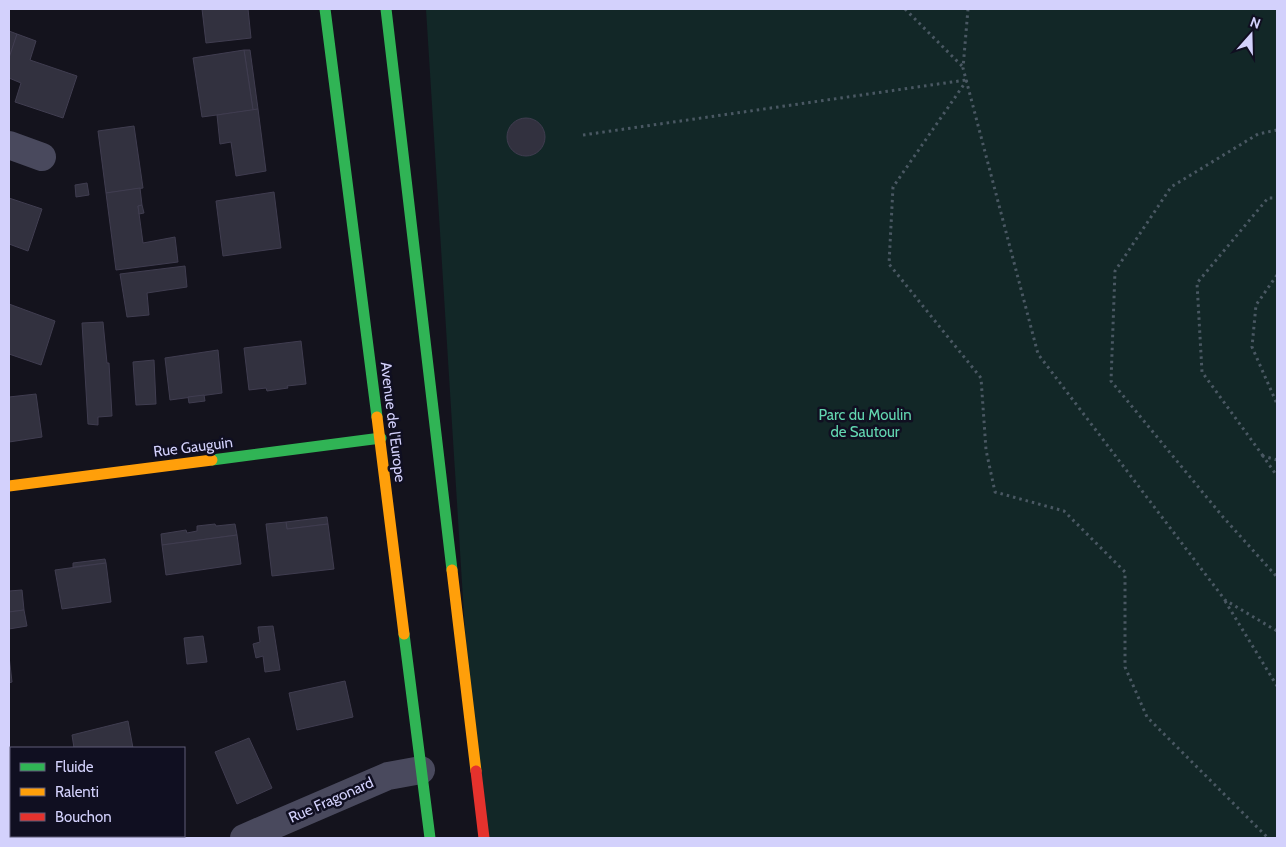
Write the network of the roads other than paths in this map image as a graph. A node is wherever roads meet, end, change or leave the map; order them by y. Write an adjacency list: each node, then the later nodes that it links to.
1 (325, 9): 5 (main road, Avenue de l'Europe)
2 (386, 9): 10 (main road)
3 (9, 145): 4 (street)
4 (42, 157)
5 (381, 438): 6 (main road, Rue Gauguin); 7 (main road, Avenue de l'Europe)
6 (9, 486)
7 (421, 770): 8 (street, Rue Fragonard); 9 (main road, Avenue de l'Europe)
8 (244, 838)
9 (430, 838)
10 (484, 838)

